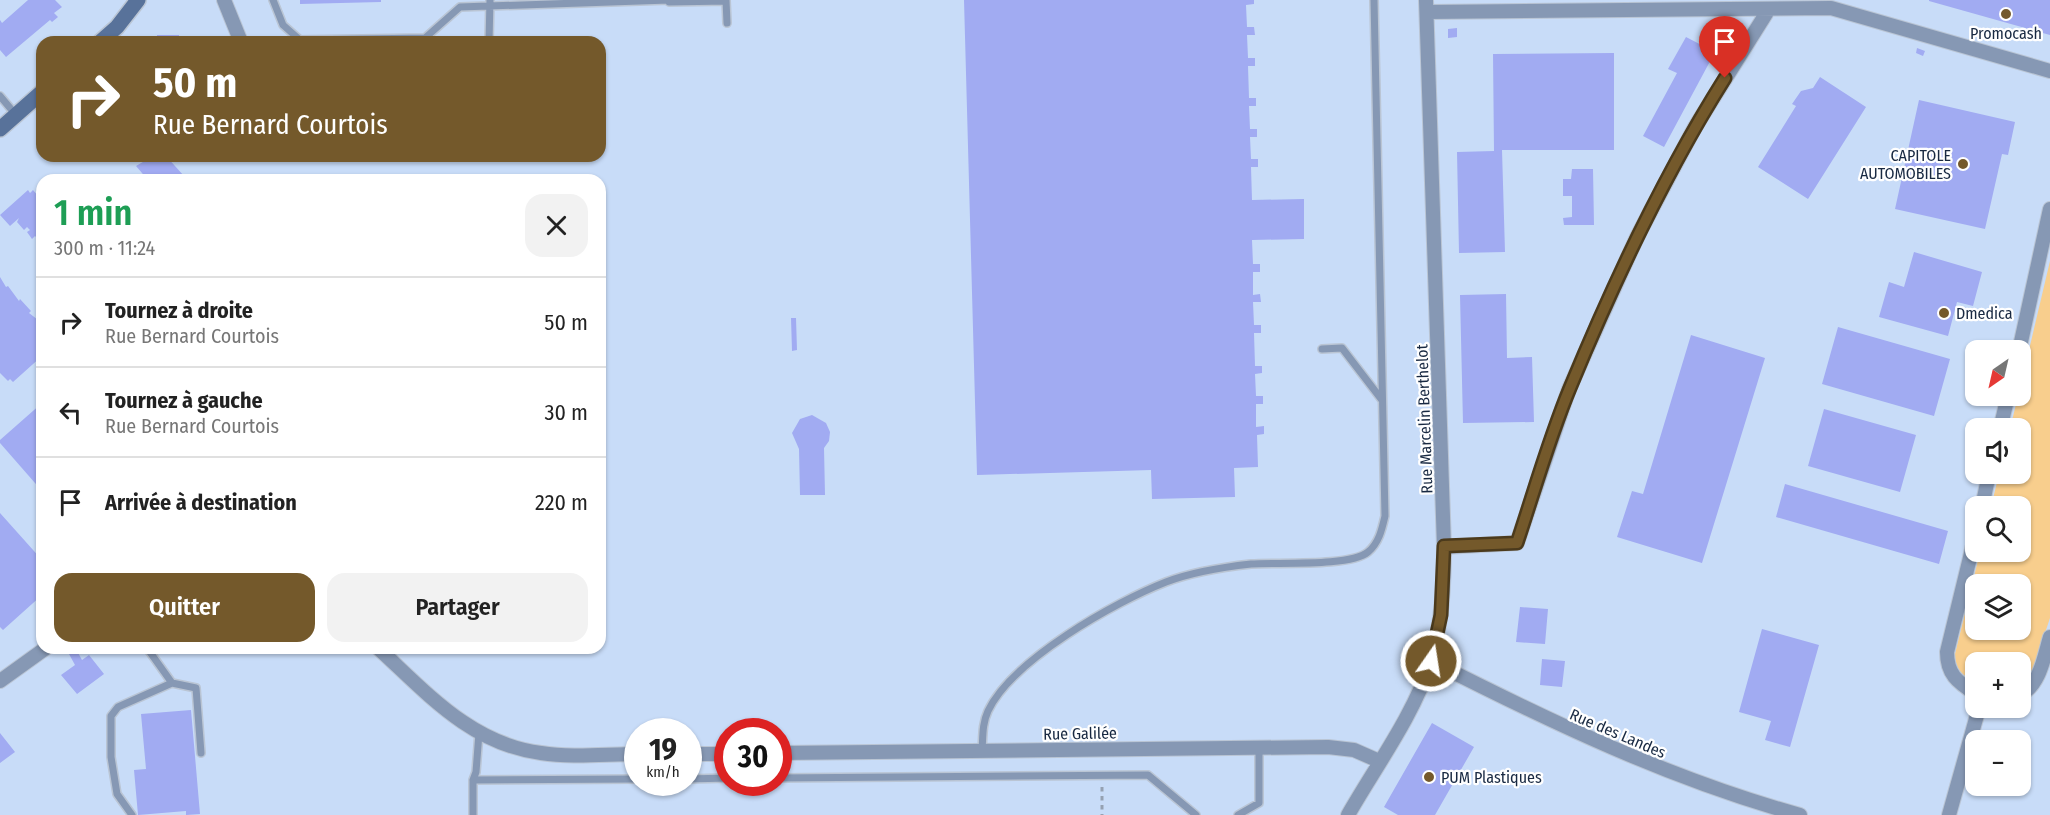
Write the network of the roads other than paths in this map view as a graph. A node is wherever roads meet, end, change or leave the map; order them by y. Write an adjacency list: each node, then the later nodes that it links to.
1 (138, 0): 12 (main road)
2 (224, 0): 13 (street)
3 (273, 0): 14 (lane)
4 (726, 0): 6 (lane); 11 (lane)
5 (1374, 0): 25 (lane)
6 (669, 1): 7 (lane)
7 (490, 3): 15 (lane); 16 (lane)
8 (1832, 4): 10 (street); 17 (street)
9 (1427, 6): 10 (street); 26 (street, Rue Marcelin Berthelot)
10 (1769, 9): 26 (street)
11 (727, 23)
12 (107, 36)
13 (239, 36)
14 (296, 36)
15 (427, 36)
16 (489, 36)
17 (2050, 71)
18 (0, 96): 20 (lane)
19 (36, 97): 20 (main road)
20 (16, 115): 21 (main road)
21 (0, 129)
22 (2050, 209): 23 (street)
23 (2021, 340)
24 (1322, 349): 25 (lane)
25 (1382, 400): 40 (lane)
26 (1444, 546): 32 (street, Rue Marcelin Berthelot)
27 (1969, 562): 35 (street)
28 (2050, 637): 36 (street)
29 (38, 654): 33 (street)
30 (151, 654): 34 (lane)
31 (385, 654): 38 (street)
32 (1431, 661): 44 (street, Rue Marcelin Berthelot); 53 (street, Rue des Landes)
33 (0, 681)
34 (172, 682): 41 (lane); 48 (lane)
35 (1965, 686)
36 (2031, 687)
37 (1976, 718): 54 (street)
38 (479, 733): 43 (street); 47 (lane)
39 (1259, 748): 40 (street, Rue Galilée); 44 (street, Rue Galilée); 51 (lane)
40 (982, 751): 42 (street, Rue Galilée)
41 (201, 753)
42 (792, 753)
43 (624, 754)
44 (1378, 761): 52 (street, Rue Marcelin Berthelot)
45 (792, 778): 50 (lane)
46 (624, 779): 47 (lane)
47 (473, 780): 49 (lane)
48 (132, 815)
49 (473, 815)
50 (1196, 815)
51 (1238, 815)
52 (1348, 815)
53 (1800, 815)
54 (1949, 815)

